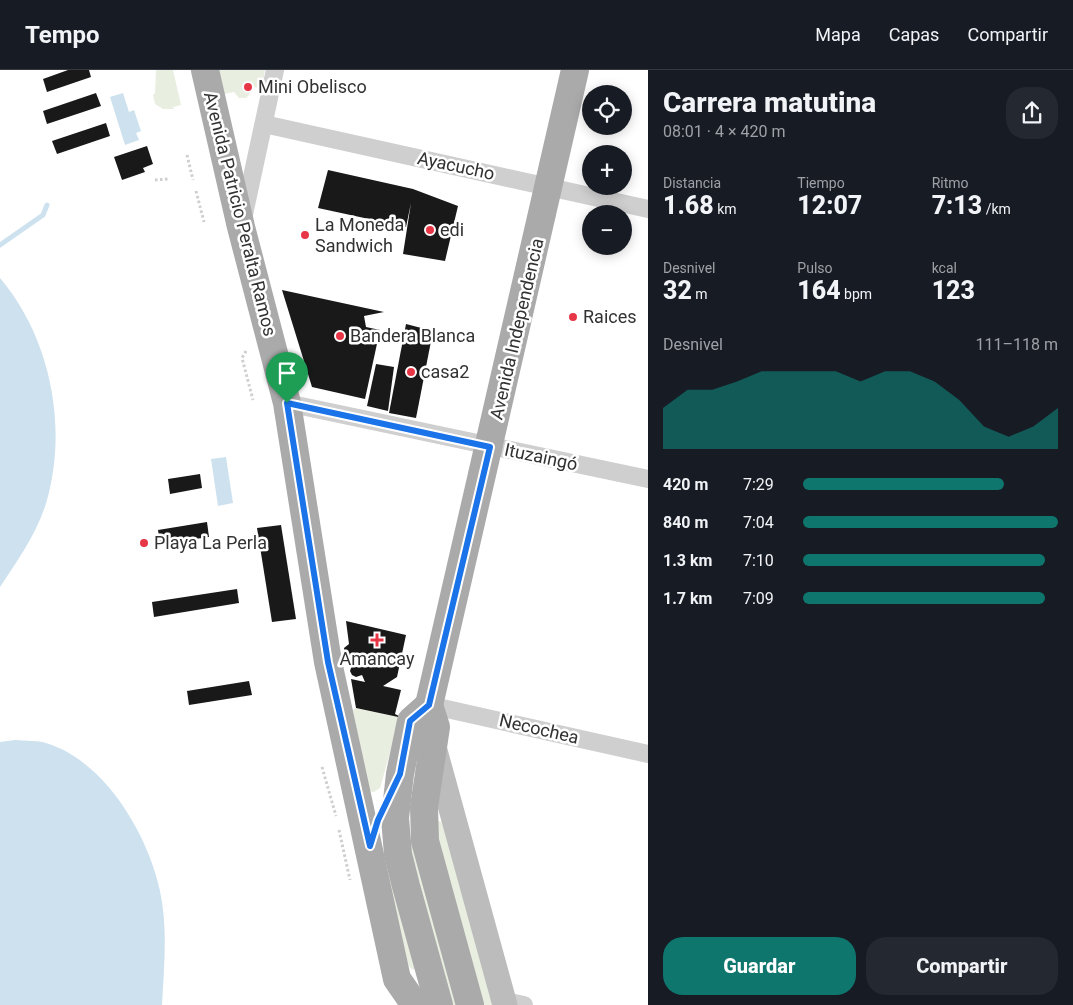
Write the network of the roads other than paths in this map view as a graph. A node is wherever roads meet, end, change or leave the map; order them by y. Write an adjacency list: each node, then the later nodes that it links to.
1 (205, 70): 7 (main road, Avenida Patricio Peralta Ramos)
2 (275, 70): 4 (street)
3 (575, 70): 5 (main road, Avenida Independencia)
4 (264, 124): 5 (street, Ayacucho); 7 (street)
5 (549, 186): 6 (street, Ayacucho); 9 (main road, Avenida Independencia)
6 (648, 209)
7 (241, 226): 8 (main road, Avenida Patricio Peralta Ramos)
8 (287, 403): 9 (street, Ituzaingó); 15 (main road, Avenida Patricio Peralta Ramos)
9 (490, 447): 10 (street, Ituzaingó); 11 (main road, Avenida Independencia)
10 (648, 479)
11 (429, 705): 12 (main road); 13 (street, Necochea); 14 (main road)
12 (433, 744): 17 (main road); 21 (main road)
13 (648, 754)
14 (400, 774): 15 (main road); 20 (main road)
15 (370, 846): 16 (main road, Avenida Patricio Peralta Ramos)
16 (397, 979): 18 (main road, Avenida Patricio Peralta Ramos); 19 (main road)
17 (511, 1004)
18 (404, 1005)
19 (415, 1005)
20 (439, 1005)
21 (470, 1005)

